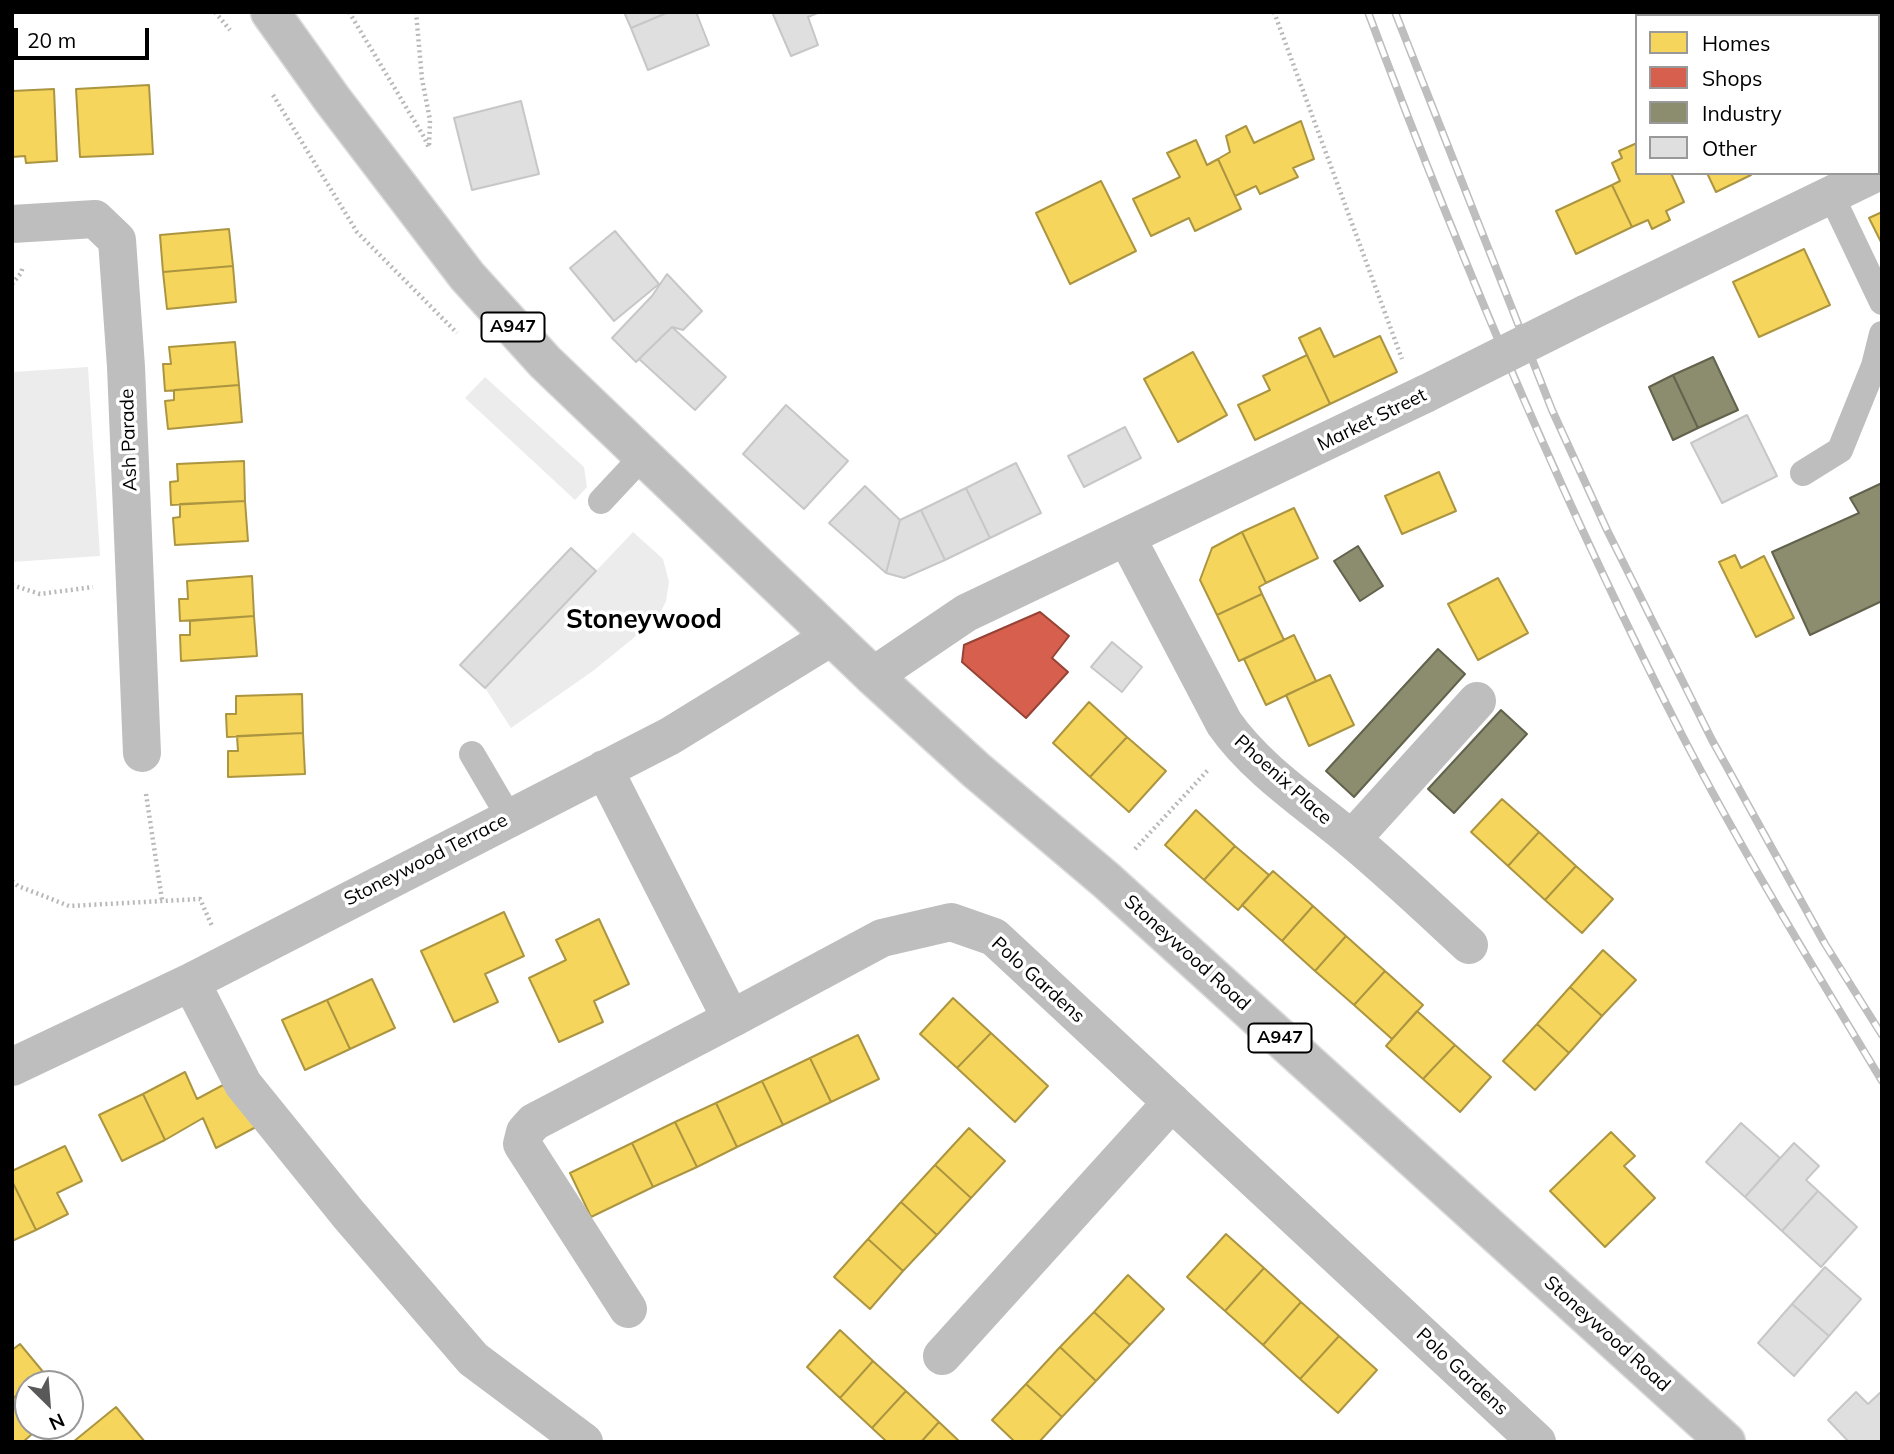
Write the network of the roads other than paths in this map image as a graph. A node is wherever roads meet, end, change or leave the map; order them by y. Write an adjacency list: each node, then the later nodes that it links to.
1 (270, 12): 7 (street, A947)
2 (1873, 175): 3 (street, Market Street)
3 (1831, 195): 5 (lane); 10 (street, Market Street, bridge)
4 (12, 224): 14 (street, Ash Parade)
5 (1882, 302)
6 (1882, 334): 8 (lane)
7 (643, 456): 9 (lane); 11 (street, A947)
8 (1803, 473)
9 (601, 501)
10 (1127, 538): 12 (street, Market Street); 18 (street, Phoenix Place)
11 (831, 637): 12 (street, Stoneywood Road / A947); 16 (street, Stoneywood Terrace)
12 (873, 676): 28 (street, Stoneywood Road / A947)
13 (1477, 701): 18 (street)
14 (142, 753)
15 (472, 754): 17 (lane)
16 (604, 769): 17 (street, Stoneywood Terrace); 21 (street)
17 (509, 817): 20 (street, Stoneywood Terrace)
18 (1352, 839): 19 (street, Phoenix Place)
19 (1469, 945)
20 (191, 982): 22 (street, Stoneywood Terrace); 26 (street)
21 (731, 1019): 23 (street, Polo Gardens); 24 (street, Polo Gardens)
22 (12, 1067)
23 (1172, 1102): 25 (street); 27 (street, Polo Gardens)
24 (628, 1309)
25 (942, 1356)
26 (584, 1442)
27 (1537, 1442)
28 (1726, 1442)

